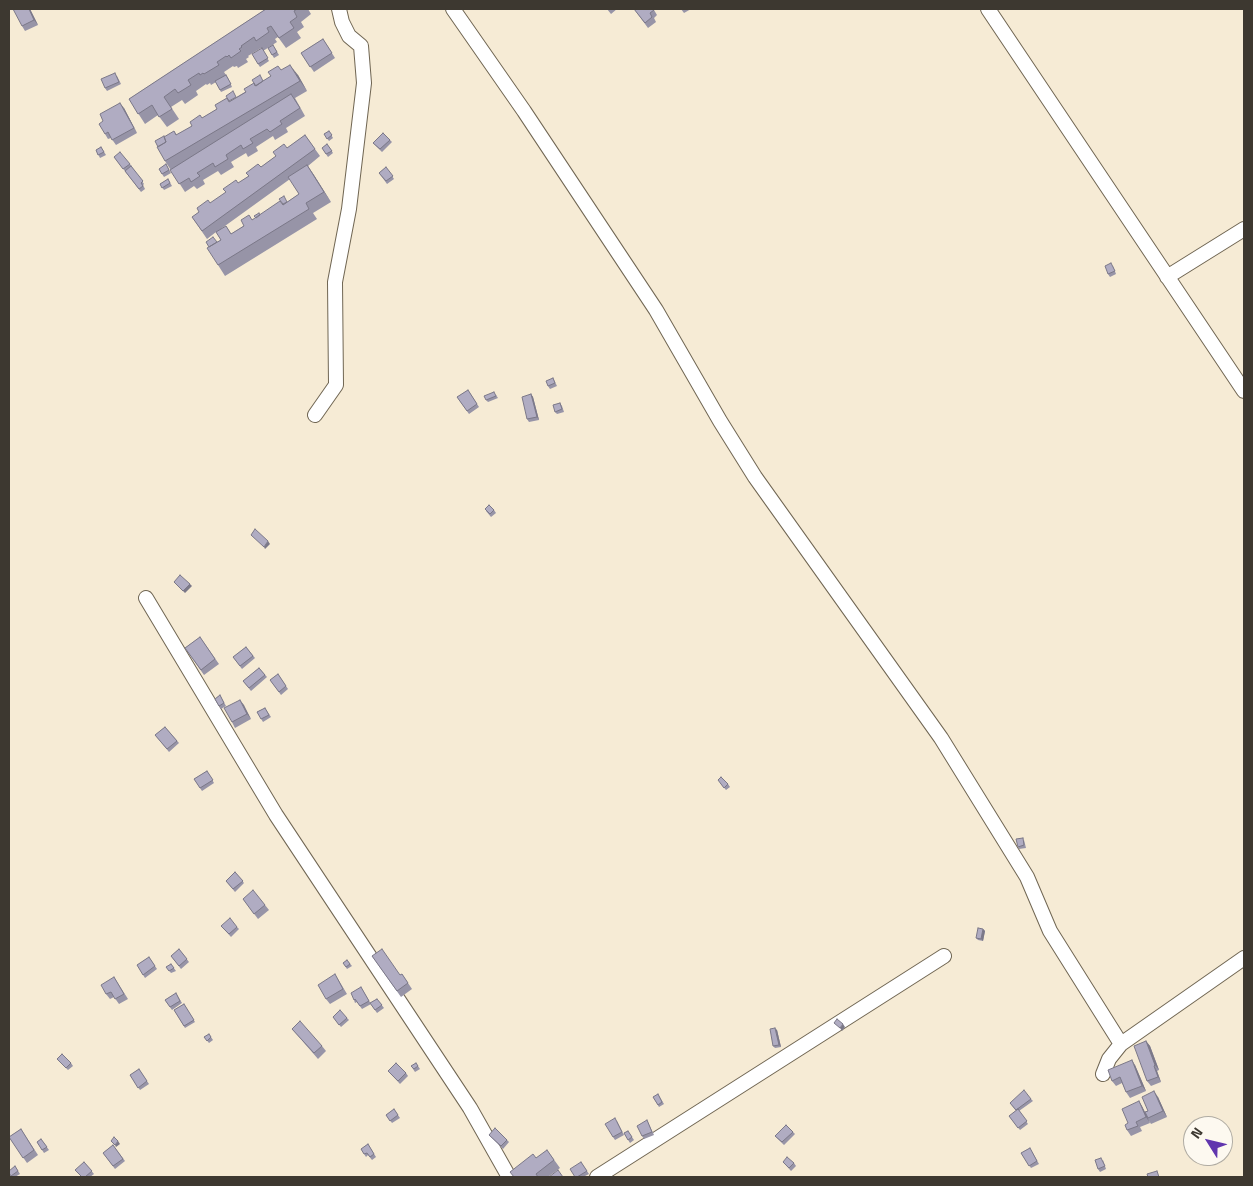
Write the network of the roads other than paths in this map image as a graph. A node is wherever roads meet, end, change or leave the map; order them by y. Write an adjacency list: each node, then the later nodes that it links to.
1 (339, 9): 7 (street)
2 (453, 9): 11 (street)
3 (988, 9): 5 (street)
4 (1244, 229): 5 (street)
5 (1167, 276): 6 (street)
6 (1244, 391)
7 (315, 415)
8 (146, 598): 13 (street)
9 (944, 956): 14 (street)
10 (1244, 958): 11 (street)
11 (1121, 1044): 12 (street)
12 (1103, 1074)
13 (509, 1177)
14 (597, 1177)

